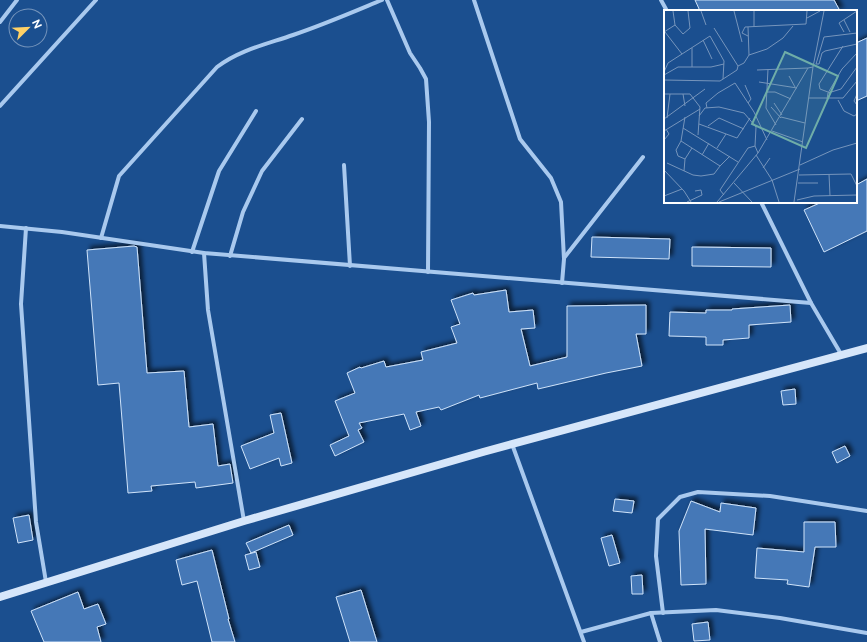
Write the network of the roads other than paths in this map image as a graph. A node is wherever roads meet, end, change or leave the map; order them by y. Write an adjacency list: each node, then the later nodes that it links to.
1 (17, 0): 8 (street)
2 (96, 0): 9 (street)
3 (382, 0): 17 (street)
4 (387, 0): 23 (street)
5 (474, 0): 21 (street)
6 (662, 0): 7 (street)
7 (667, 10)
8 (0, 22)
9 (0, 106)
10 (256, 111): 18 (street)
11 (302, 119): 20 (street)
12 (643, 157): 21 (street)
13 (344, 165): 22 (street)
14 (761, 203): 25 (street)
15 (0, 226): 16 (street)
16 (26, 228): 17 (street); 31 (street)
17 (101, 238): 18 (street)
18 (192, 252): 19 (street)
19 (204, 253): 20 (street); 30 (street)
20 (230, 256): 22 (street)
21 (564, 259): 24 (street)
22 (350, 266): 23 (street)
23 (428, 272): 24 (street)
24 (562, 283): 25 (street)
25 (811, 303): 27 (street)
26 (867, 348): 27 (main road)
27 (841, 354): 28 (main road)
28 (512, 444): 30 (main road); 35 (street)
29 (867, 511): 34 (street)
30 (244, 521): 31 (main road)
31 (46, 582): 32 (main road)
32 (0, 597)
33 (651, 613): 34 (street); 35 (street); 38 (street)
34 (663, 613): 36 (street)
35 (581, 632): 37 (street)
36 (867, 633)
37 (584, 642)
38 (660, 642)

